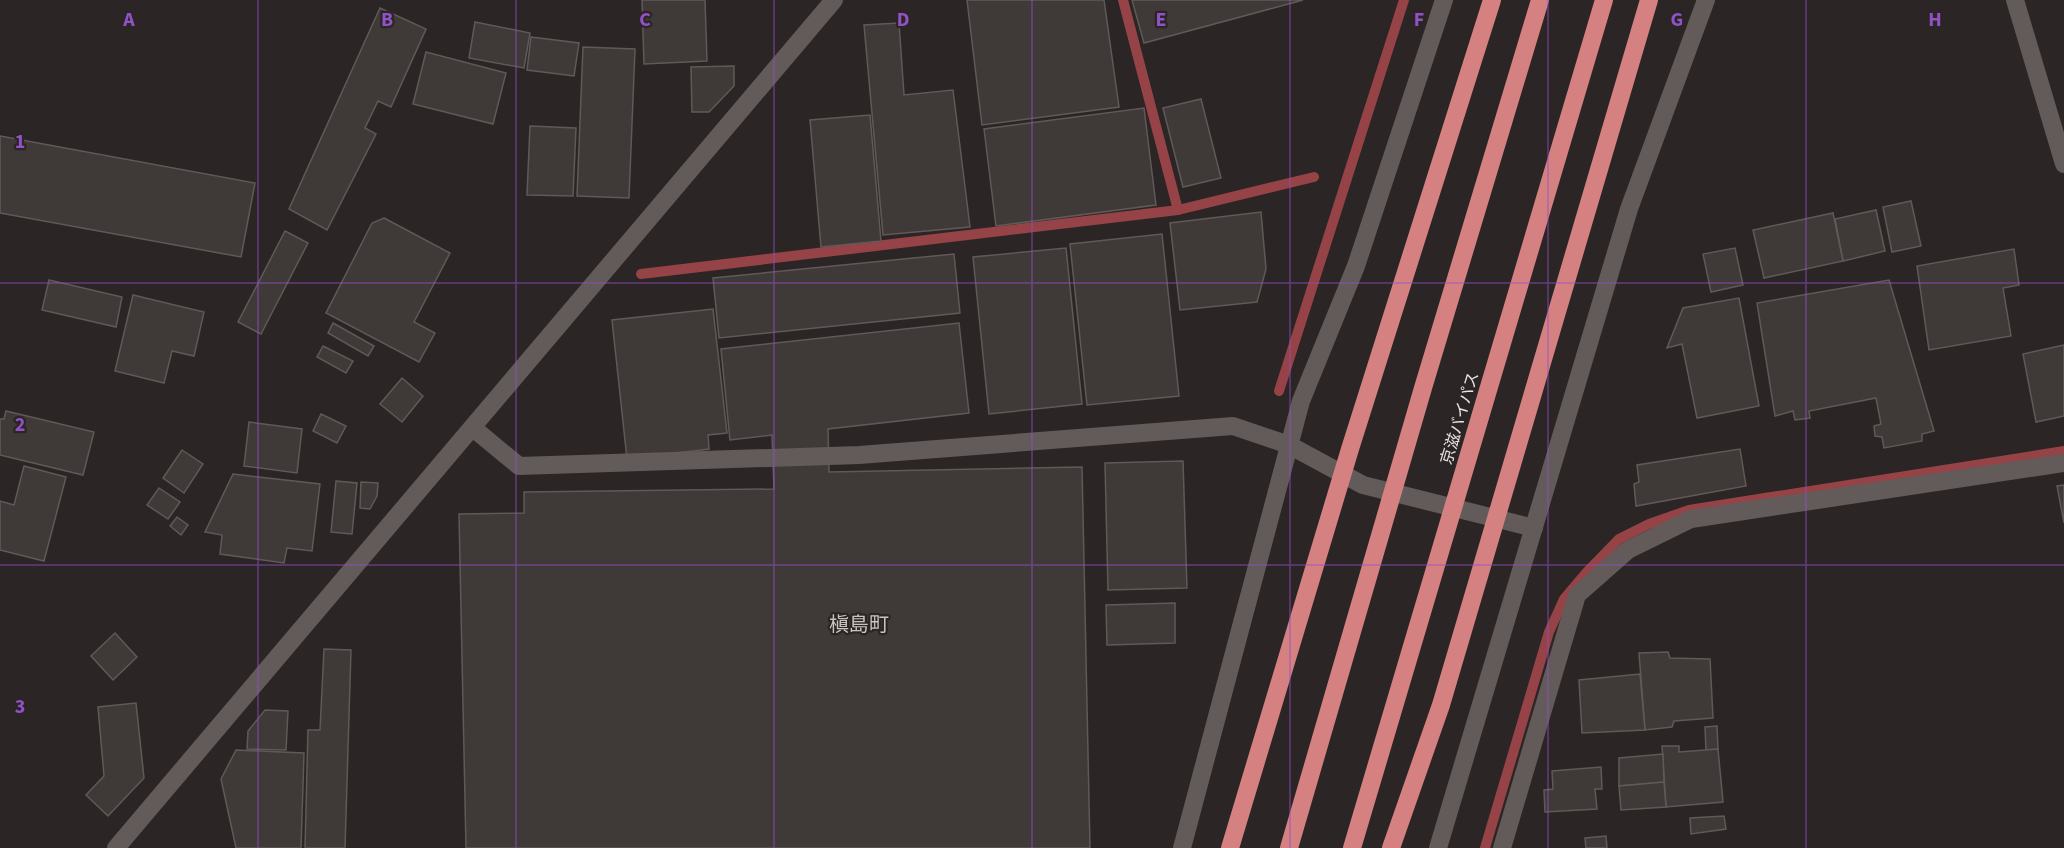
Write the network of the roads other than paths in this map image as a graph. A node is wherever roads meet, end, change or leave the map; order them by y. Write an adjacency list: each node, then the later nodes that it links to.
1 (834, 0): 11 (street)
2 (1444, 0): 12 (street)
3 (1492, 0): 17 (highway)
4 (1540, 0): 18 (highway)
5 (1604, 0): 19 (highway, 京滋バイパス)
6 (1649, 0): 20 (highway)
7 (1706, 0): 14 (street)
8 (2015, 0): 9 (street)
9 (2057, 115): 10 (street)
10 (2064, 164)
11 (473, 428): 12 (street); 15 (street)
12 (1289, 445): 14 (street); 16 (street)
13 (2064, 463): 22 (street)
14 (1534, 528): 21 (street)
15 (116, 848)
16 (1182, 848)
17 (1230, 848)
18 (1289, 848)
19 (1352, 848)
20 (1391, 848)
21 (1438, 848)
22 (1502, 848)

